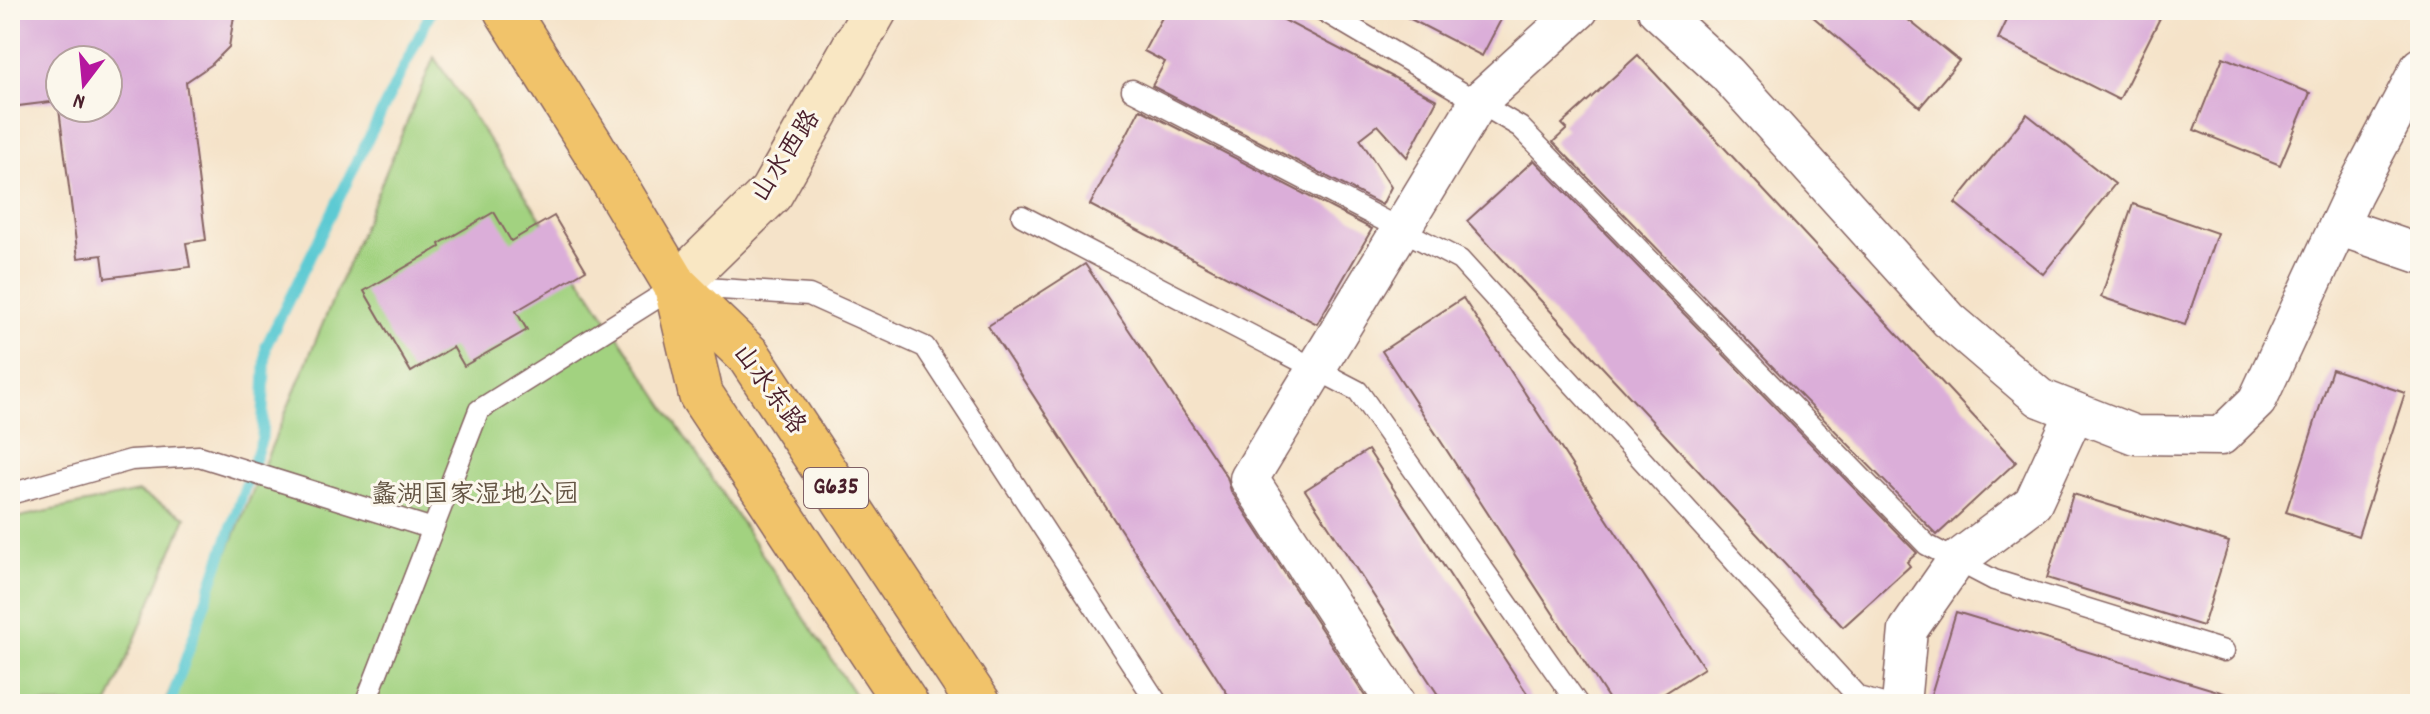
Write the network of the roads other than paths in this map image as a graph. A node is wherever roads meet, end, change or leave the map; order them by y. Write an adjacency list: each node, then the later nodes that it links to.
1 (506, 10): 13 (highway, 山水东路)
2 (875, 10): 13 (street, 山水西路)
3 (1322, 10): 8 (lane)
4 (1579, 10): 8 (street)
5 (1657, 10): 15 (street)
6 (2420, 67): 10 (street)
7 (1132, 90): 11 (lane)
8 (1479, 101): 11 (street); 18 (lane)
9 (1022, 216): 14 (lane)
10 (2338, 226): 12 (street); 15 (street)
11 (1400, 229): 14 (street); 26 (lane)
12 (2420, 254)
13 (676, 286): 17 (lane); 21 (highway, 山水东路 / G635); 22 (highway, 山水东路 / G635); 23 (lane)
14 (1316, 369): 24 (street); 25 (lane)
15 (2075, 412): 18 (street)
16 (10, 494): 17 (lane)
17 (433, 529): 20 (lane)
18 (1956, 561): 19 (lane); 27 (street)
19 (2224, 651)
20 (365, 704)
21 (906, 704)
22 (979, 704)
23 (1158, 704)
24 (1396, 704)
25 (1578, 704)
26 (1883, 704)
27 (1901, 704)

